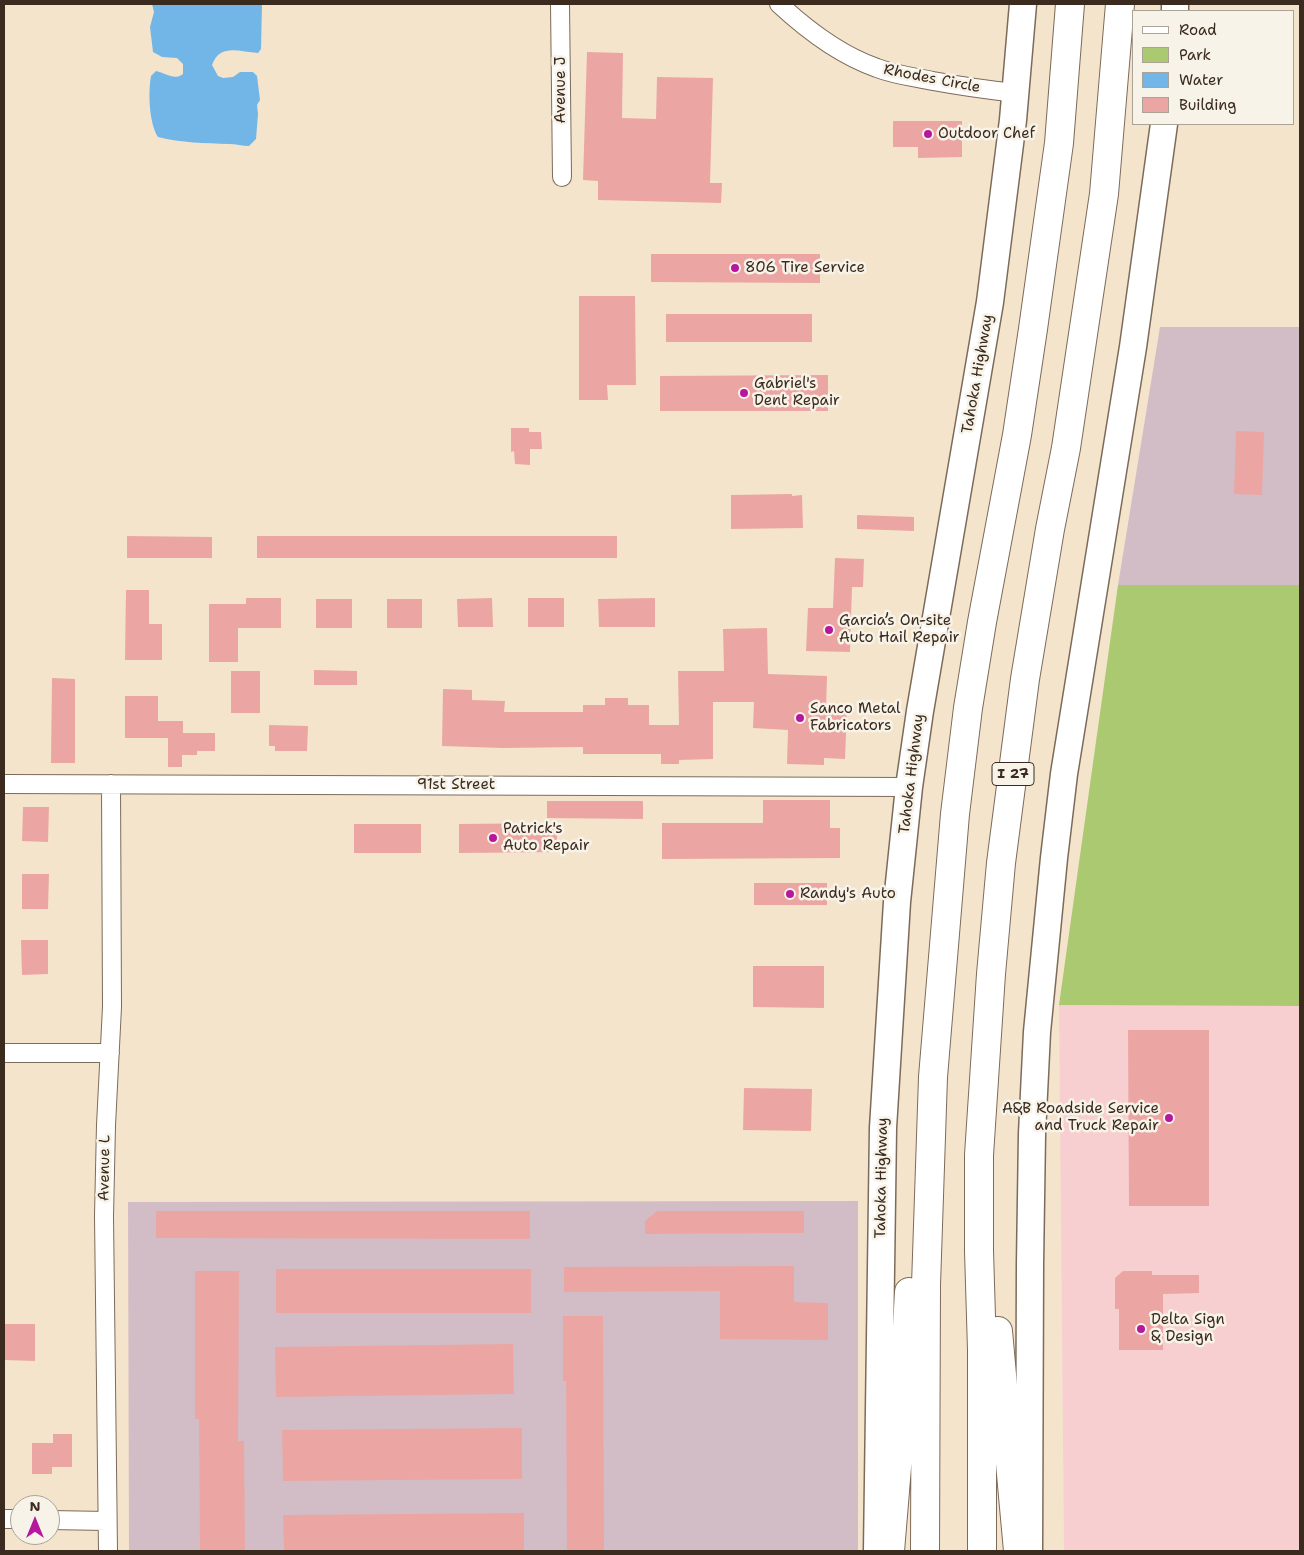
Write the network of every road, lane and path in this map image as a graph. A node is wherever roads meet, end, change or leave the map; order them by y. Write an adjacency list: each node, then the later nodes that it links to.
1 (560, 4): 8 (street, Avenue J)
2 (779, 4): 6 (street, Rhodes Circle)
3 (1023, 4): 6 (main road, Tahoka Highway)
4 (1070, 4): 14 (highway)
5 (1120, 4): 15 (highway, I 27)
6 (1016, 93): 11 (main road, Tahoka Highway)
7 (1164, 125): 24 (main road)
8 (562, 177)
9 (4, 784): 10 (street, 91st Street)
10 (111, 784): 11 (street, 91st Street); 13 (street, Avenue L)
11 (909, 787): 19 (main road, Tahoka Highway)
12 (4, 1052): 13 (street)
13 (110, 1053): 17 (street, Avenue L)
14 (933, 1092): 20 (highway); 21 (highway)
15 (980, 1136): 22 (highway, I 27); 23 (highway)
16 (60, 1520): 17 (street)
17 (107, 1521): 18 (street, Avenue L)
18 (108, 1551)
19 (877, 1551)
20 (890, 1551)
21 (925, 1551)
22 (982, 1551)
23 (1018, 1551)
24 (1029, 1551)

